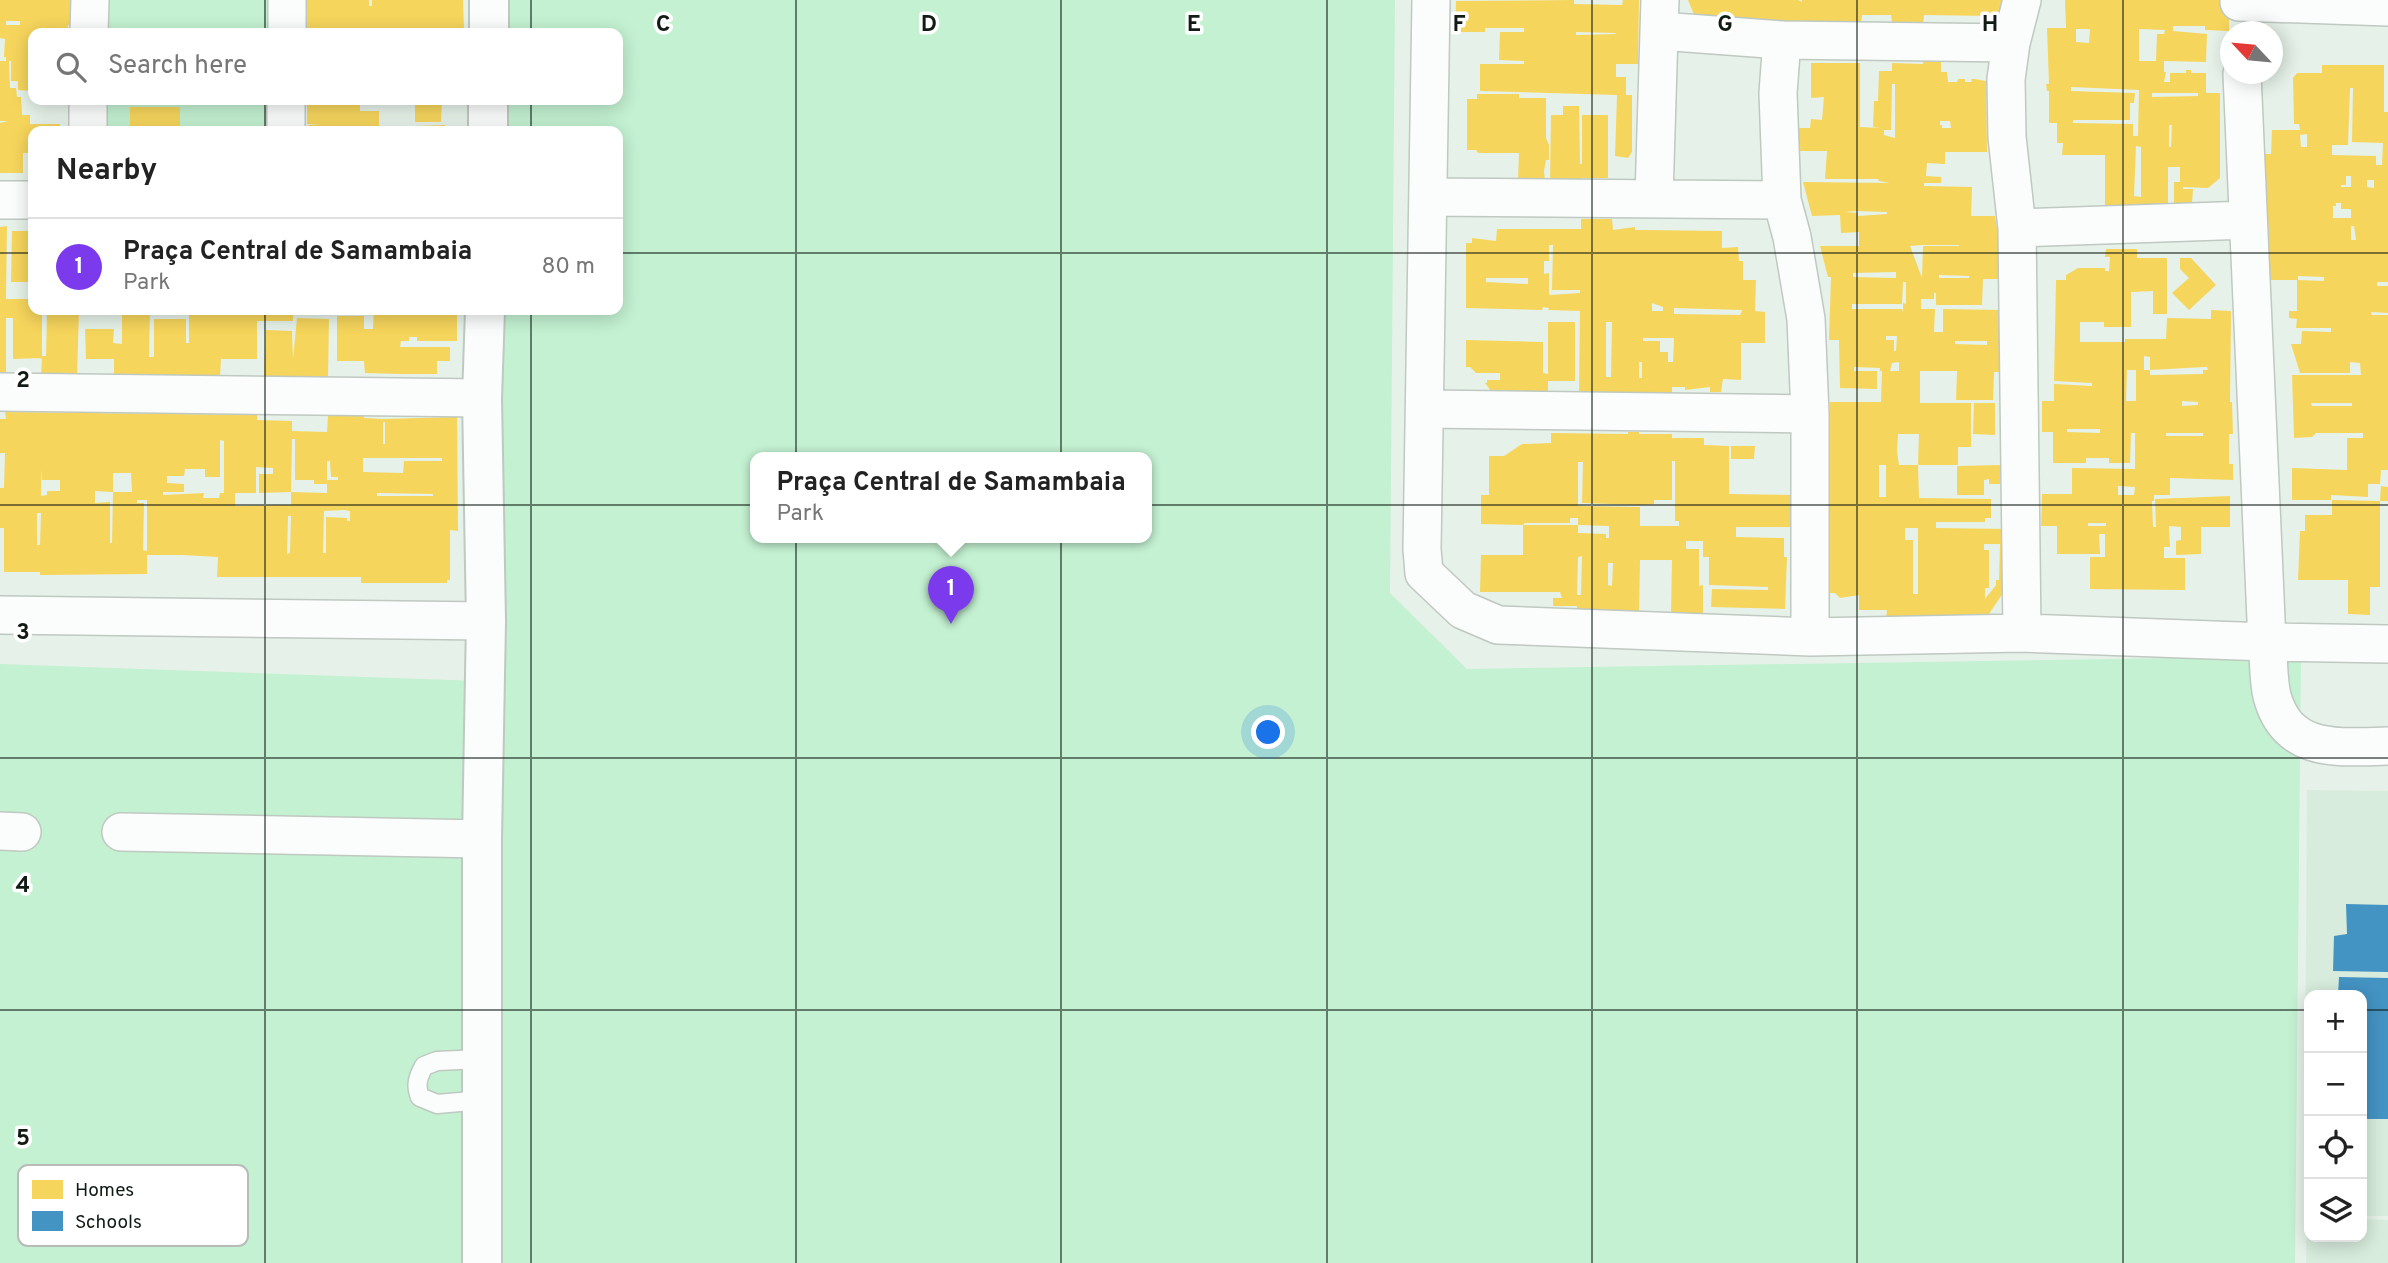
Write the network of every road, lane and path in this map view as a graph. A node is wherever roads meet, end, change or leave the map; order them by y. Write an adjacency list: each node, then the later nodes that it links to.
1 (90, 0): 9 (street)
2 (287, 0): 10 (street)
3 (489, 0): 11 (street)
4 (1431, 0): 21 (street)
5 (2022, 0): 13 (street)
6 (2388, 7): 7 (street)
7 (2239, 11)
8 (1660, 16): 12 (street); 22 (street)
9 (89, 28)
10 (287, 28)
11 (489, 28)
12 (1782, 40): 13 (street); 24 (street)
13 (2011, 43): 27 (street)
14 (2242, 84): 26 (street)
15 (88, 105): 18 (street)
16 (286, 105): 19 (street)
17 (488, 105): 20 (street)
18 (88, 126)
19 (286, 126)
20 (488, 126)
21 (1429, 197): 22 (street); 31 (street)
22 (1654, 197): 24 (street)
23 (0, 200): 25 (street)
24 (1782, 200): 32 (street)
25 (28, 201)
26 (2248, 220): 27 (street); 37 (street)
27 (2017, 228): 35 (street)
28 (485, 315): 30 (street)
29 (0, 392): 30 (street)
30 (482, 398): 34 (street)
31 (1425, 409): 32 (street); 36 (street)
32 (1810, 414): 36 (street)
33 (0, 615): 34 (street)
34 (486, 621): 41 (street)
35 (2022, 633): 36 (street); 37 (street)
36 (1810, 637)
37 (2267, 642): 38 (street); 39 (street)
38 (2388, 644)
39 (2388, 746)
40 (121, 832): 41 (street)
41 (482, 839): 42 (street)
42 (482, 1059): 43 (street); 43 (lane)
43 (482, 1100): 44 (street)
44 (482, 1263)

